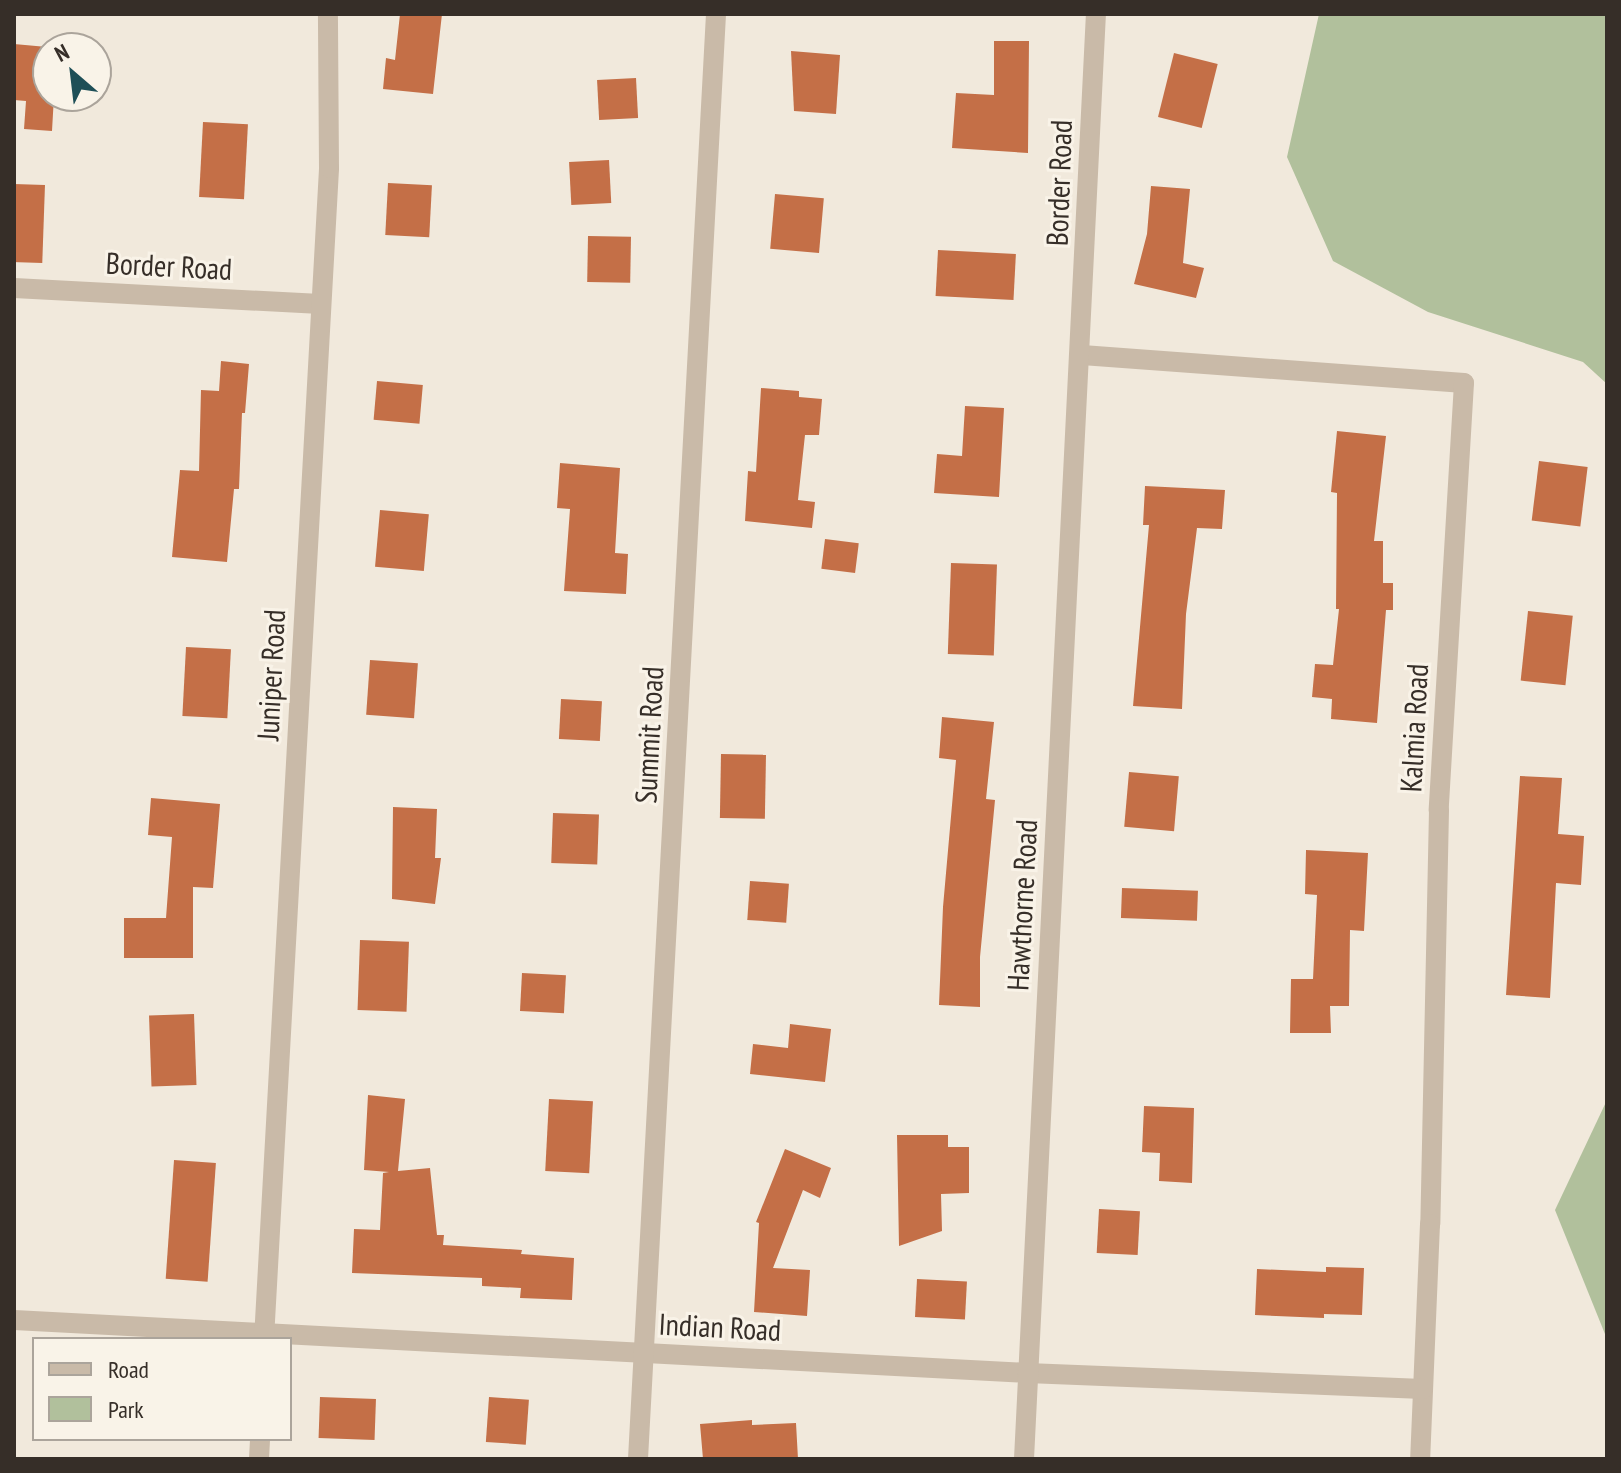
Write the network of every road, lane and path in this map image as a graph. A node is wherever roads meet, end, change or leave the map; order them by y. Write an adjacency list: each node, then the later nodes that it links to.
1 (328, 14): 5 (street, Juniper Road)
2 (716, 14): 10 (street, Summit Road)
3 (1096, 14): 6 (street, Border Road)
4 (14, 288): 5 (street, Border Road)
5 (321, 304): 8 (street, Juniper Road)
6 (1082, 355): 11 (street, Hawthorne Road); 12 (street, Kalmia Road)
7 (14, 1320): 8 (street, Indian Road)
8 (264, 1337)
9 (292, 1338): 10 (street, Indian Road)
10 (646, 1353): 11 (street, Indian Road); 13 (street, Summit Road)
11 (1027, 1373): 12 (street, Indian Road); 14 (street, Hawthorne Road)
12 (1423, 1389): 15 (street, Kalmia Road)
13 (638, 1459)
14 (1024, 1459)
15 (1420, 1459)

